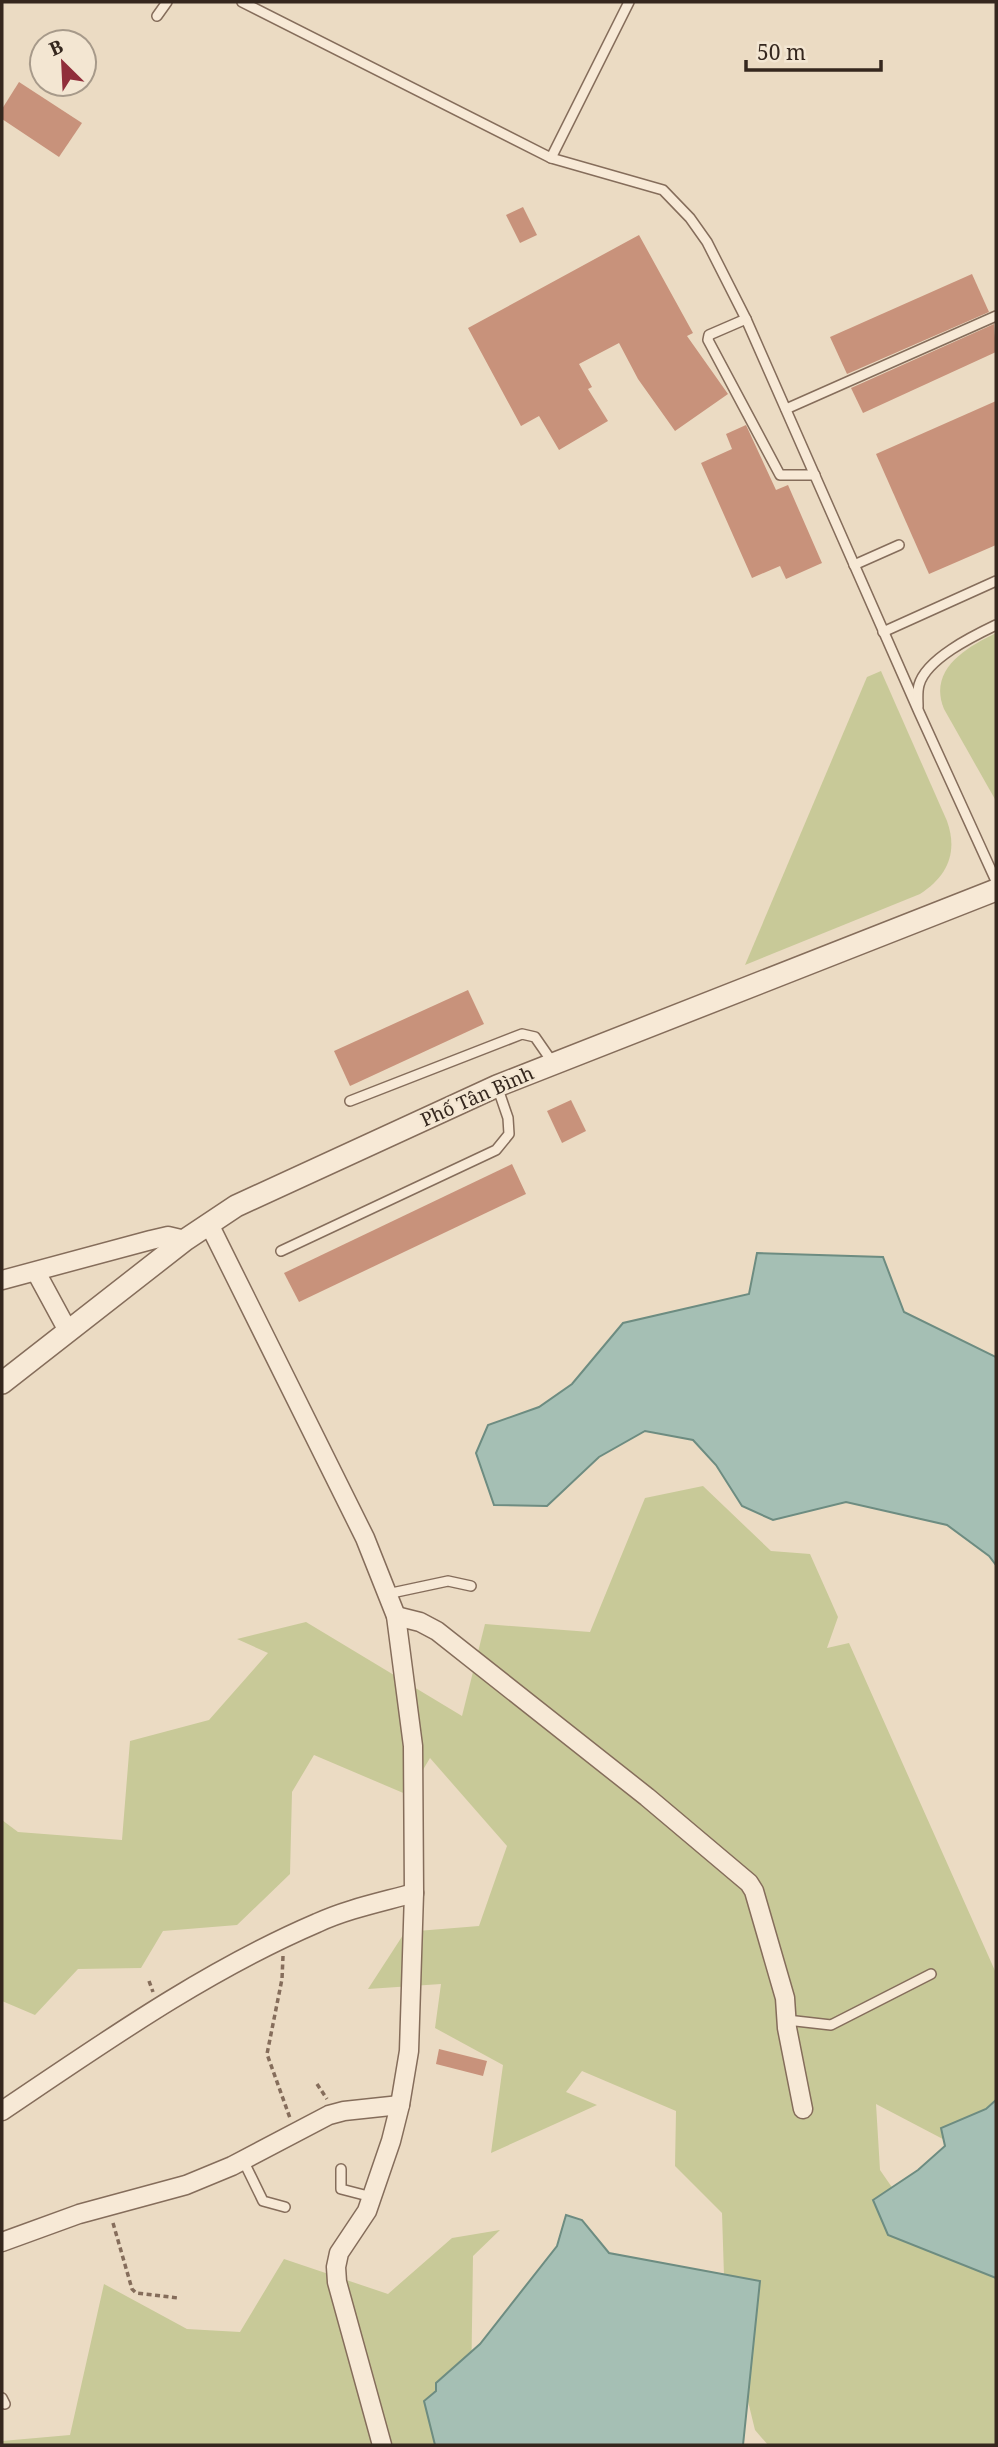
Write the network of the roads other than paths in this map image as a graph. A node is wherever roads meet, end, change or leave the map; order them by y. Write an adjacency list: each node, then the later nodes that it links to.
1 (167, 2): 4 (lane)
2 (242, 2): 5 (lane)
3 (629, 2): 5 (lane)
4 (157, 16)
5 (551, 158): 7 (lane)
6 (996, 316): 8 (lane)
7 (746, 319): 8 (lane); 9 (lane)
8 (786, 410): 9 (lane)
9 (815, 475): 11 (lane)
10 (899, 545): 11 (lane)
11 (854, 565): 14 (lane)
12 (996, 581): 14 (lane)
13 (996, 625): 15 (lane)
14 (883, 632): 15 (lane)
15 (919, 712): 16 (lane)
16 (996, 881)
17 (996, 890): 18 (street, Phố Tân Bình)
18 (554, 1063): 19 (street, Phố Tân Bình); 20 (lane)
19 (497, 1086): 21 (street, Phố Tân Bình); 23 (lane)
20 (350, 1101)
21 (209, 1224): 22 (street, Phố Tân Bình); 29 (street)
22 (185, 1240): 24 (street); 26 (street, Phố Tân Bình)
23 (281, 1251)
24 (36, 1272): 25 (street); 26 (street)
25 (2, 1280)
26 (68, 1331): 27 (street, Phố Tân Bình)
27 (2, 1383)
28 (471, 1586): 29 (lane)
29 (387, 1594): 30 (street)
30 (396, 1616): 31 (street); 33 (street)
31 (414, 1893): 34 (street); 36 (street)
32 (931, 1974): 33 (lane)
33 (787, 2020): 35 (street)
34 (400, 2105): 37 (street); 39 (street)
35 (803, 2109)
36 (2, 2112)
37 (243, 2160): 40 (lane); 41 (street)
38 (341, 2169): 39 (lane)
39 (372, 2197): 42 (street)
40 (285, 2207)
41 (2, 2242)
42 (378, 2444)

